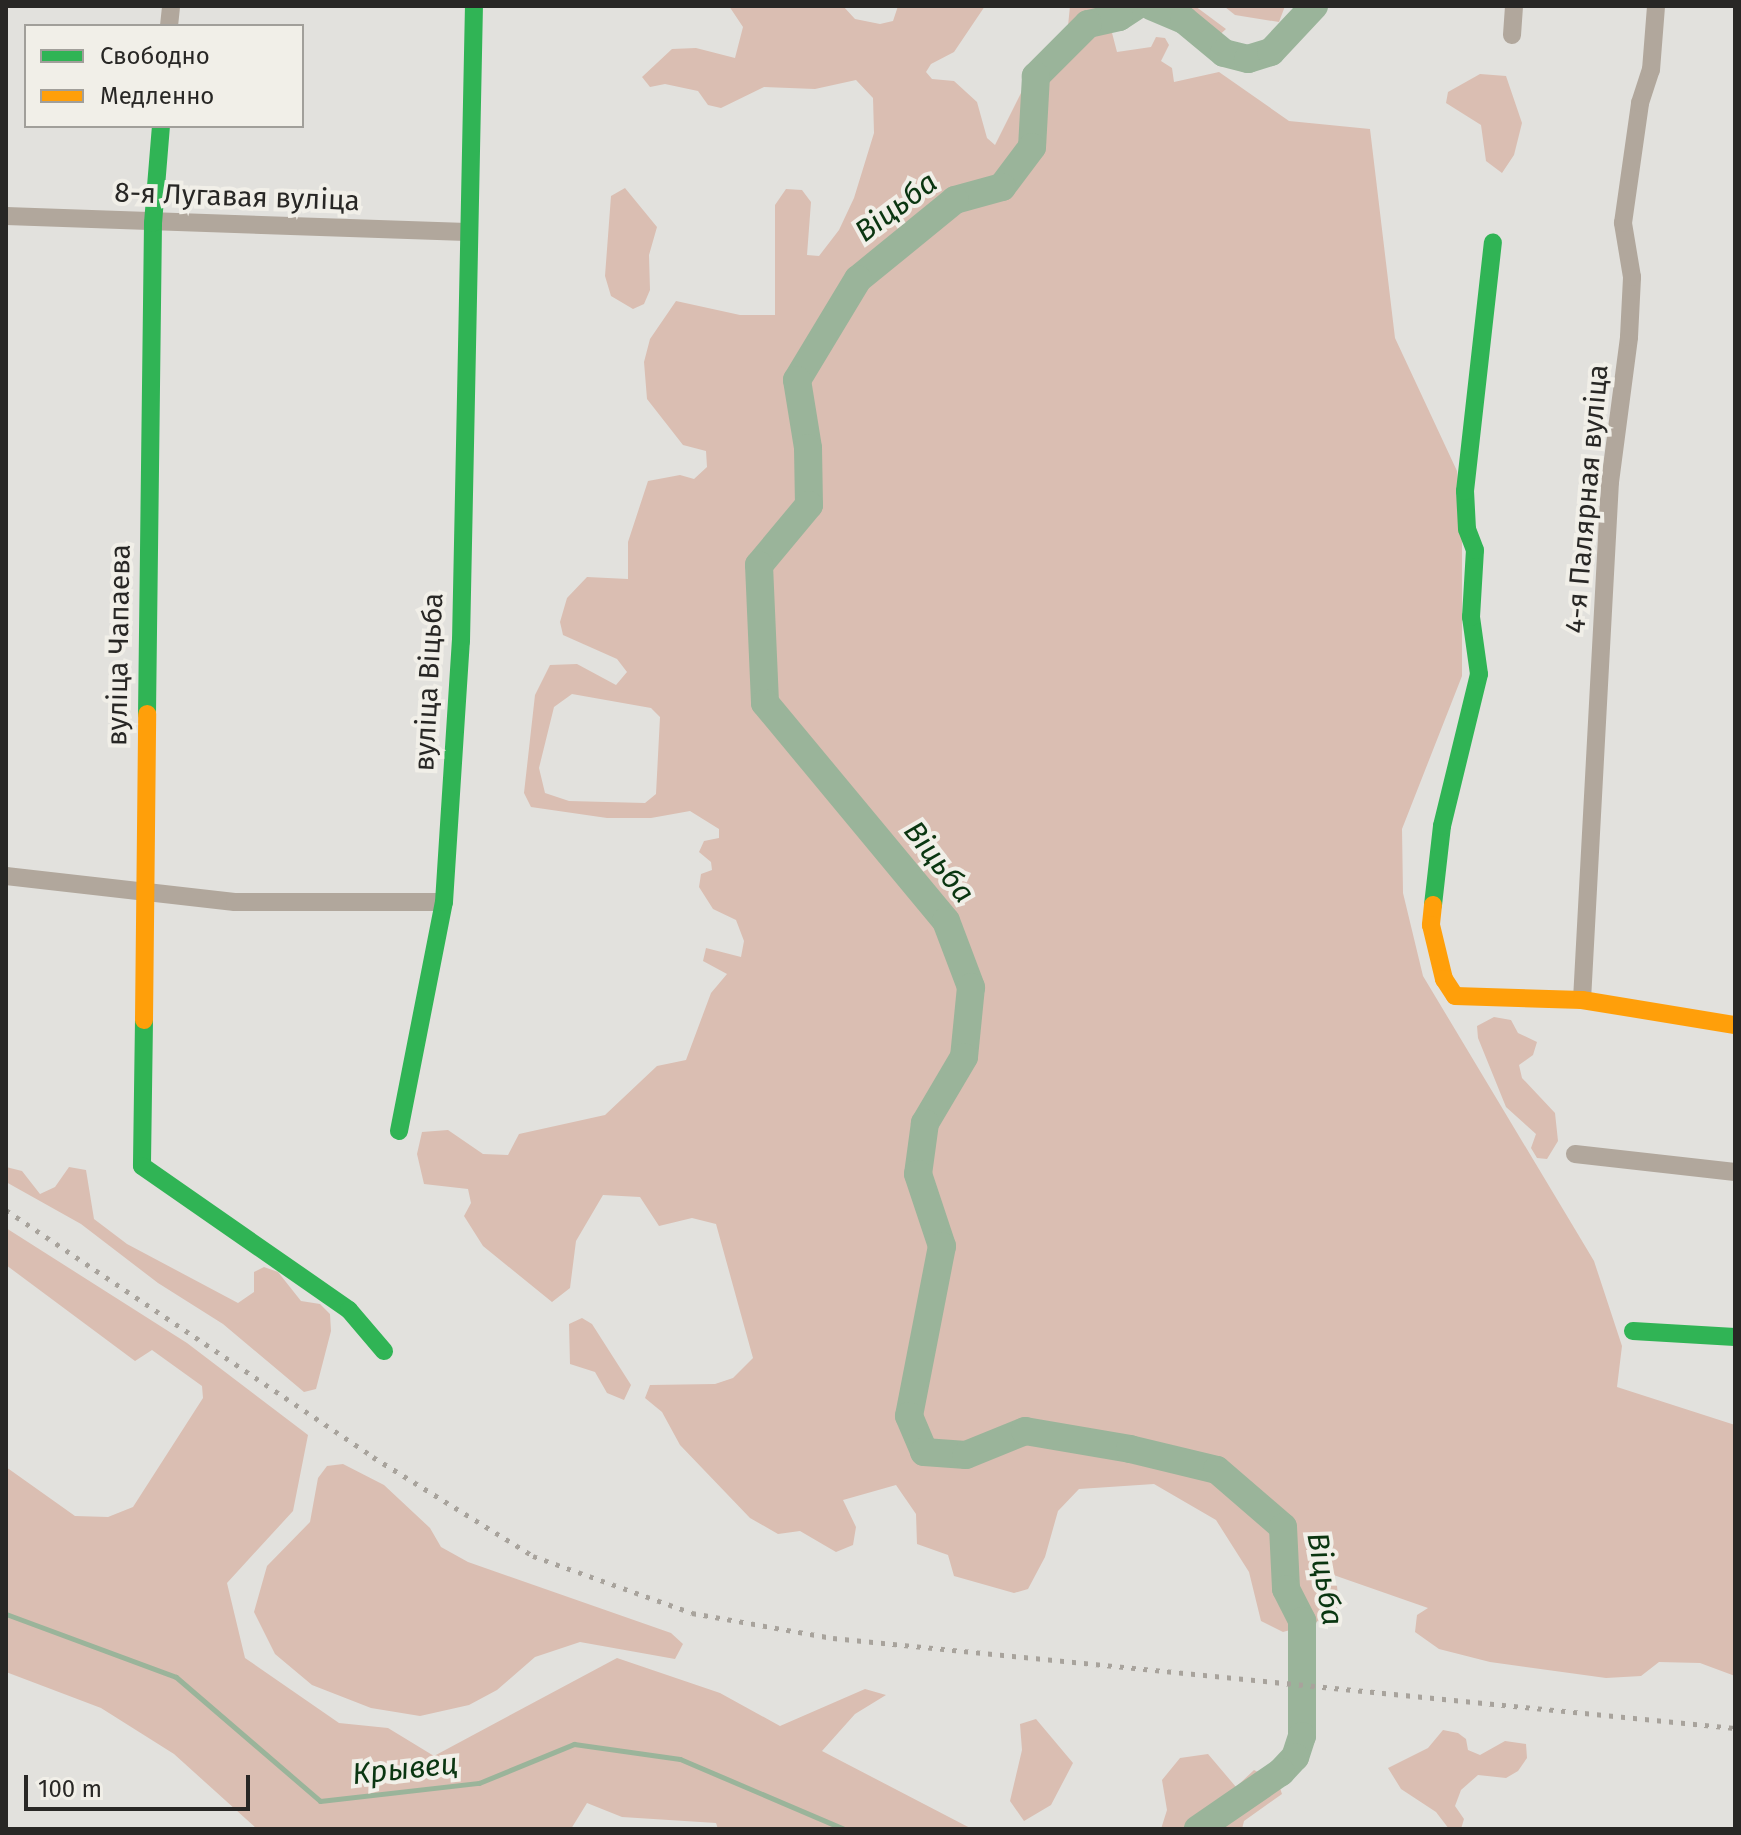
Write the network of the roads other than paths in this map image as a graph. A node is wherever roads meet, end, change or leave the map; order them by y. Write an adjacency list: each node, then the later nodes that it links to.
1 (474, 6): 8 (street, вуліца Віцьба)
2 (1514, 6): 4 (street)
3 (1656, 6): 13 (street, 4-я Палярная вуліца)
4 (1512, 35)
5 (161, 128): 7 (street, вуліца Чапаева)
6 (6, 216): 7 (street, 8-я Лугавая вуліца)
7 (153, 223): 8 (street, 8-я Лугавая вуліца); 11 (street, вуліца Чапаева)
8 (467, 232): 12 (street, вуліца Віцьба)
9 (1493, 243): 13 (street)
10 (6, 876): 11 (street)
11 (143, 894): 12 (street); 20 (street, вуліца Чапаева)
12 (444, 902): 15 (street, вуліца Віцьба)
13 (1582, 1000): 14 (street)
14 (1735, 1025)
15 (399, 1131)
16 (1575, 1154): 17 (street)
17 (1735, 1172)
18 (1633, 1331): 19 (street)
19 (1735, 1337)
20 (384, 1351)

